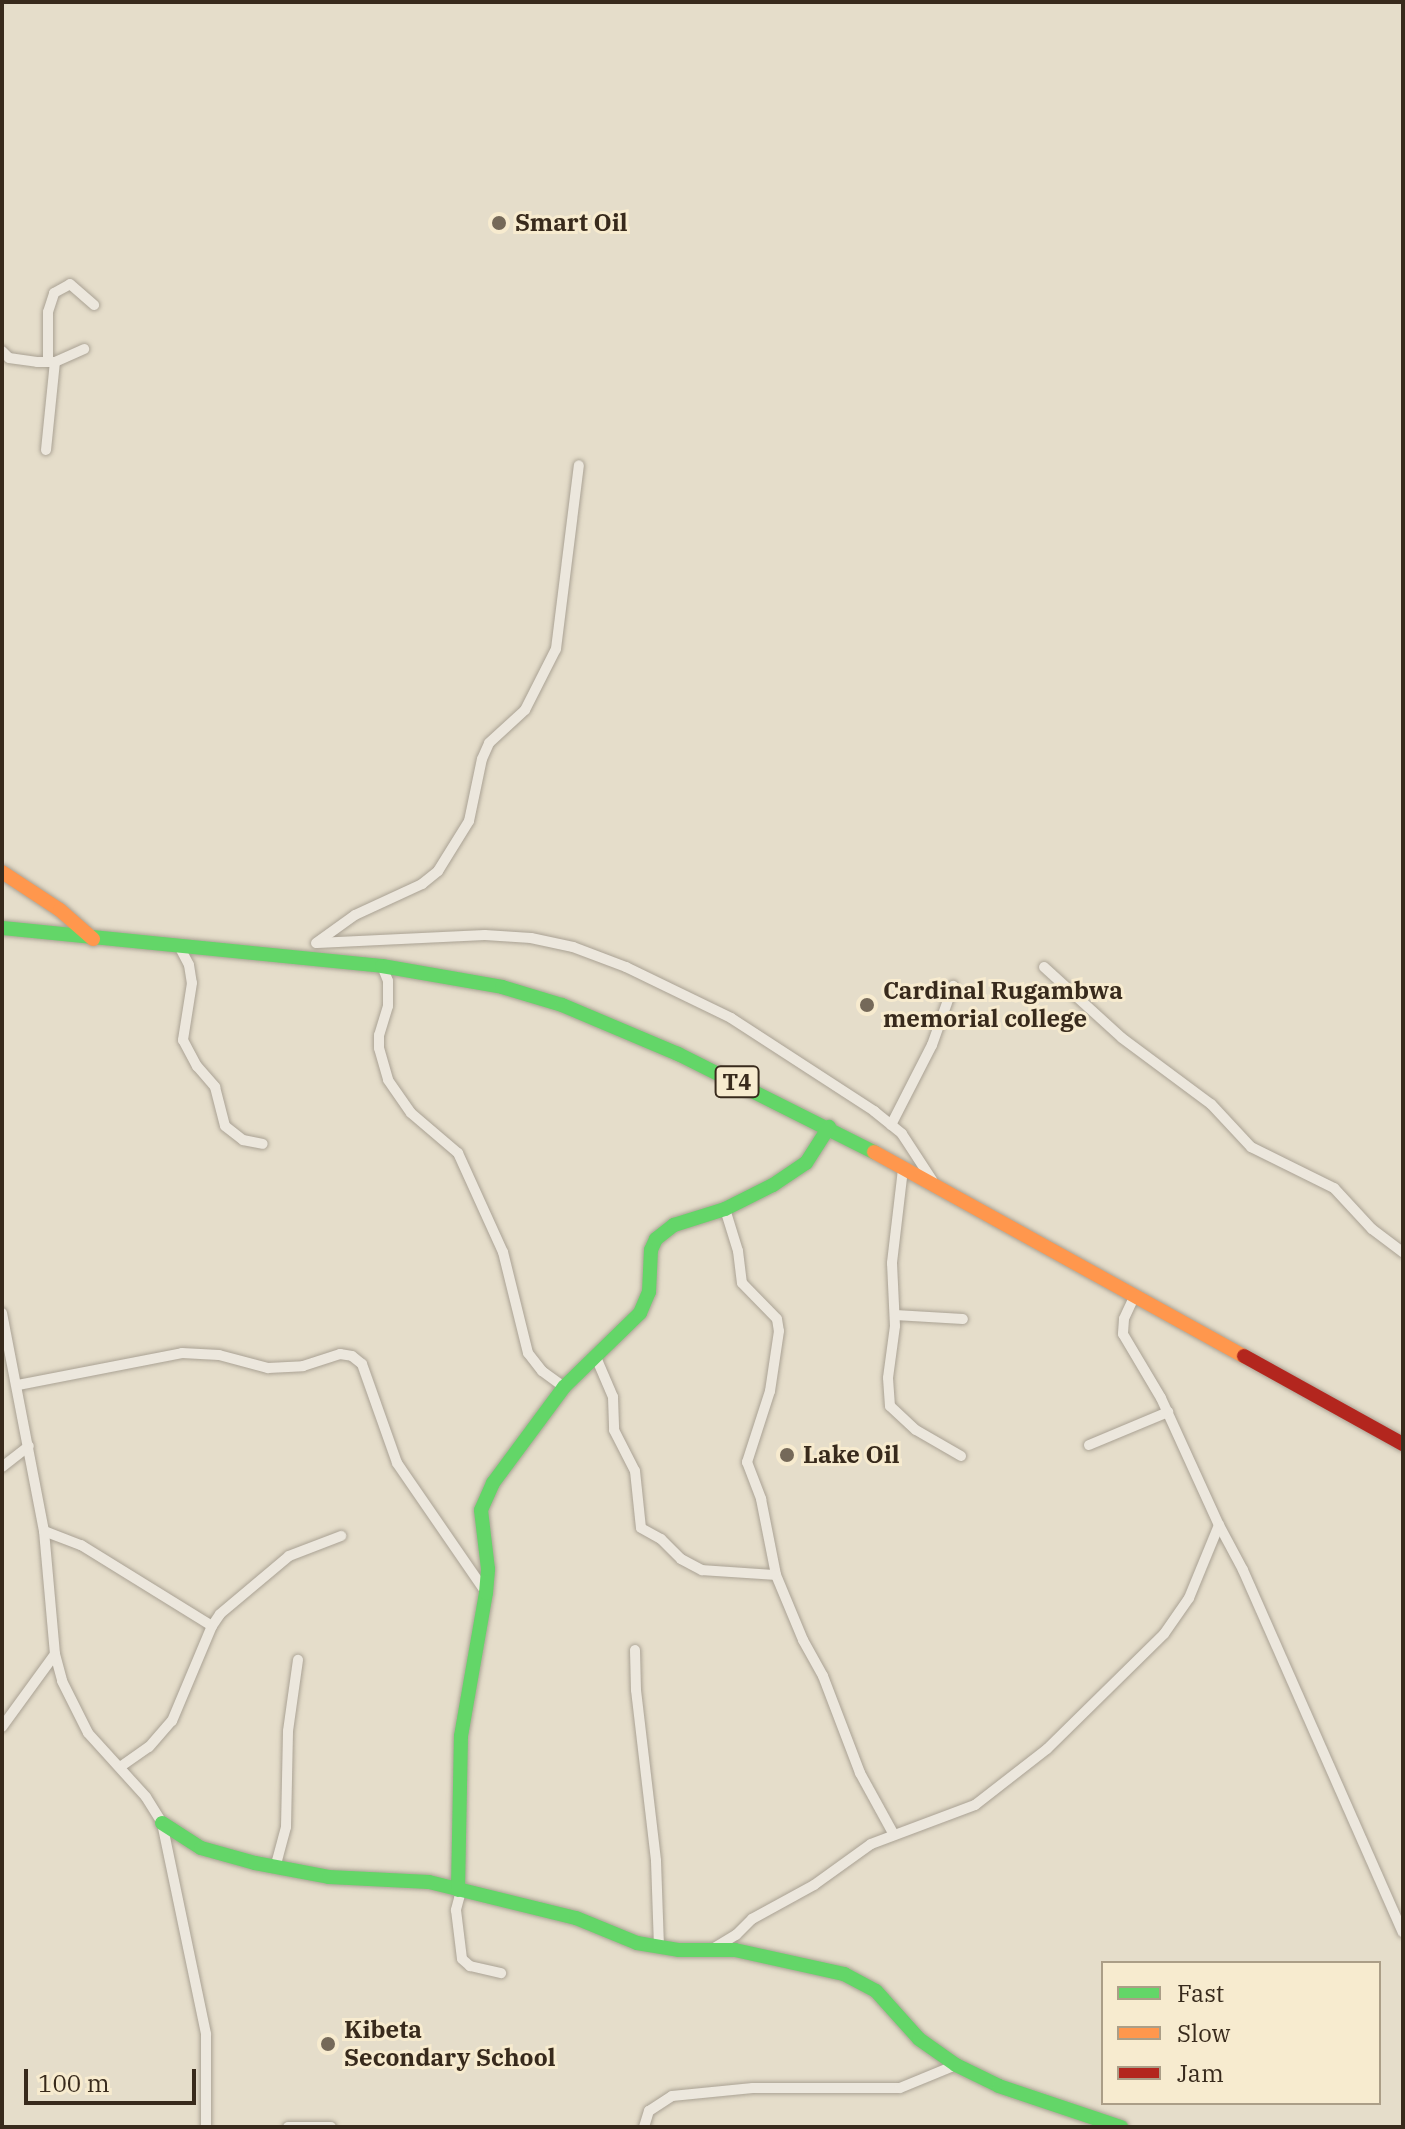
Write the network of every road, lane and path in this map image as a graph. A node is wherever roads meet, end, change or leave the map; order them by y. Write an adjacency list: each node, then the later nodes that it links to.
1 (94, 305): 4 (street)
2 (84, 349): 4 (street)
3 (2, 351): 4 (street)
4 (52, 362): 5 (street)
5 (46, 450)
6 (579, 465): 10 (street)
7 (2, 872): 9 (main road)
8 (2, 928): 9 (main road, T4)
9 (93, 939): 11 (main road, T4)
10 (317, 943): 12 (street); 16 (street)
11 (179, 946): 12 (main road, T4); 18 (street)
12 (302, 956): 13 (main road, T4)
13 (382, 966): 17 (main road, T4); 29 (street)
14 (1044, 967): 22 (street)
15 (953, 986): 16 (street)
16 (891, 1125): 20 (street)
17 (829, 1127): 19 (main road, T4); 21 (main road)
18 (263, 1144)
19 (903, 1169): 20 (main road, T4); 25 (street)
20 (934, 1185): 23 (main road, T4)
21 (725, 1209): 27 (main road); 39 (street)
22 (1403, 1252)
23 (1135, 1295): 30 (street); 31 (main road, T4)
24 (2, 1313): 28 (street)
25 (895, 1315): 26 (street); 34 (street)
26 (963, 1319)
27 (595, 1355): 29 (main road); 39 (street)
28 (18, 1385): 33 (street); 40 (street)
29 (564, 1387): 40 (main road)
30 (1168, 1412): 32 (street); 36 (street)
31 (1401, 1438)
32 (1089, 1445)
33 (29, 1446): 35 (street); 37 (street)
34 (961, 1456)
35 (2, 1467)
36 (1219, 1525): 48 (street); 51 (street)
37 (44, 1531): 41 (street); 43 (street)
38 (341, 1536): 41 (street)
39 (776, 1575): 48 (street)
40 (486, 1593): 50 (main road)
41 (212, 1626): 46 (street)
42 (635, 1650): 52 (street)
43 (55, 1654): 45 (street); 46 (street)
44 (298, 1660): 49 (street)
45 (2, 1727)
46 (120, 1767): 47 (street)
47 (162, 1823): 49 (main road); 56 (street)
48 (893, 1833): 53 (street)
49 (275, 1868): 50 (main road)
50 (460, 1891): 52 (main road); 54 (street)
51 (1403, 1932)
52 (659, 1948): 53 (main road)
53 (712, 1949): 55 (main road)
54 (501, 1973)
55 (956, 2065): 59 (street); 60 (main road)
56 (206, 2127)
57 (288, 2127): 58 (street)
58 (331, 2127)
59 (644, 2127)
60 (1121, 2127)

